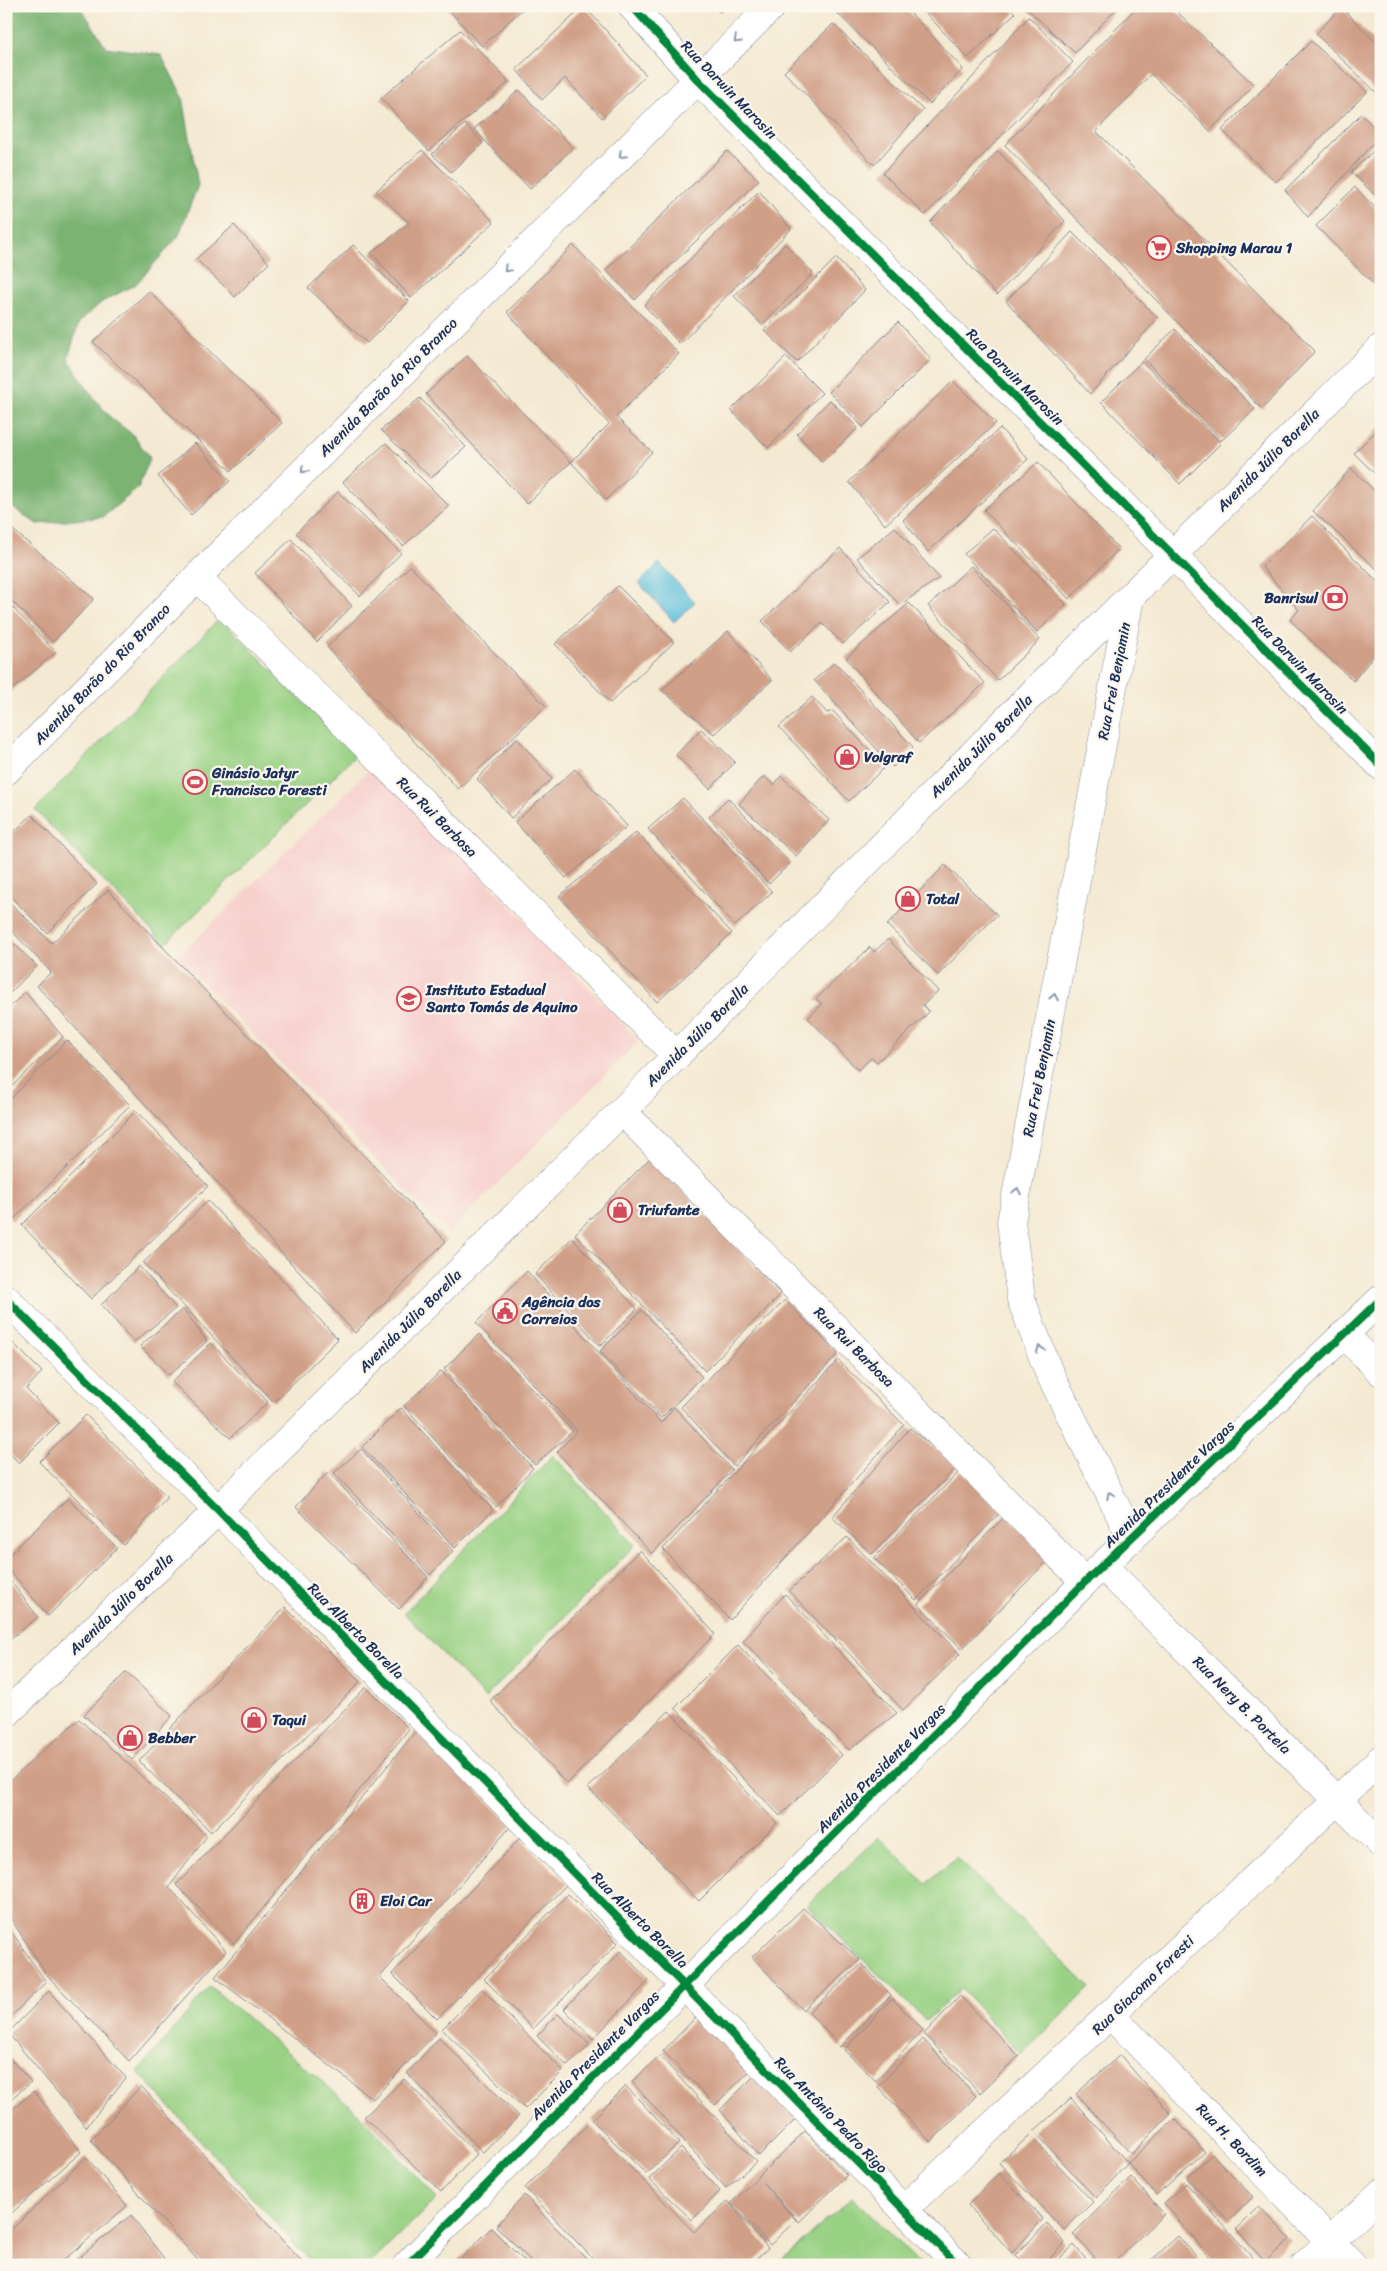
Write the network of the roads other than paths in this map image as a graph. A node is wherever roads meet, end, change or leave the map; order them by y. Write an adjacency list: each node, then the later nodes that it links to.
1 (632, 6): 3 (street, Rua Darwin Marosin)
2 (772, 6): 3 (street, Avenida Barão do Rio Branco, one-way to 3)
3 (698, 80): 5 (street, Rua Darwin Marosin); 6 (street, Avenida Barão do Rio Branco, one-way to 6)
4 (1381, 348): 5 (street, Avenida Júlio Borella)
5 (1173, 555): 7 (street, Avenida Júlio Borella); 8 (street, Rua Darwin Marosin)
6 (197, 577): 9 (street, Avenida Barão do Rio Branco); 10 (street, Rua Rui Barbosa)
7 (1130, 598): 10 (street, Avenida Júlio Borella); 17 (street, Rua Frei Benjamin, one-way to 7)
8 (1381, 766)
9 (6, 771)
10 (677, 1056): 11 (street, Avenida Júlio Borella)
11 (622, 1111): 16 (street, Avenida Júlio Borella); 18 (street, Rua Rui Barbosa)
12 (6, 1299): 16 (street, Rua Alberto Borella)
13 (1381, 1299): 14 (street, Avenida Presidente Vargas)
14 (1345, 1335): 15 (street); 17 (street, Avenida Presidente Vargas)
15 (1381, 1372)
16 (218, 1510): 19 (street, Avenida Júlio Borella); 23 (street, Rua Alberto Borella)
17 (1132, 1539): 18 (street, Avenida Presidente Vargas)
18 (1094, 1574): 21 (street, Rua Nery B. Portela); 23 (street, Avenida Presidente Vargas)
19 (6, 1714)
20 (1381, 1759): 21 (street, Rua Giacomo Foresti)
21 (1336, 1800): 22 (street, Rua Nery B. Portela); 24 (street, Rua Giacomo Foresti)
22 (1381, 1844)
23 (684, 1985): 26 (street, Rua Antônio Pedro Rigo); 28 (street, Avenida Presidente Vargas)
24 (1112, 2015): 26 (street, Rua Giacomo Foresti); 27 (street, Rua H. Bordim)
25 (1381, 2193): 27 (street)
26 (904, 2209): 29 (street, Rua Antônio Pedro Rigo)
27 (1330, 2242): 30 (street); 31 (street, Rua H. Bordim)
28 (407, 2265)
29 (958, 2265)
30 (1306, 2265)
31 (1353, 2265)

